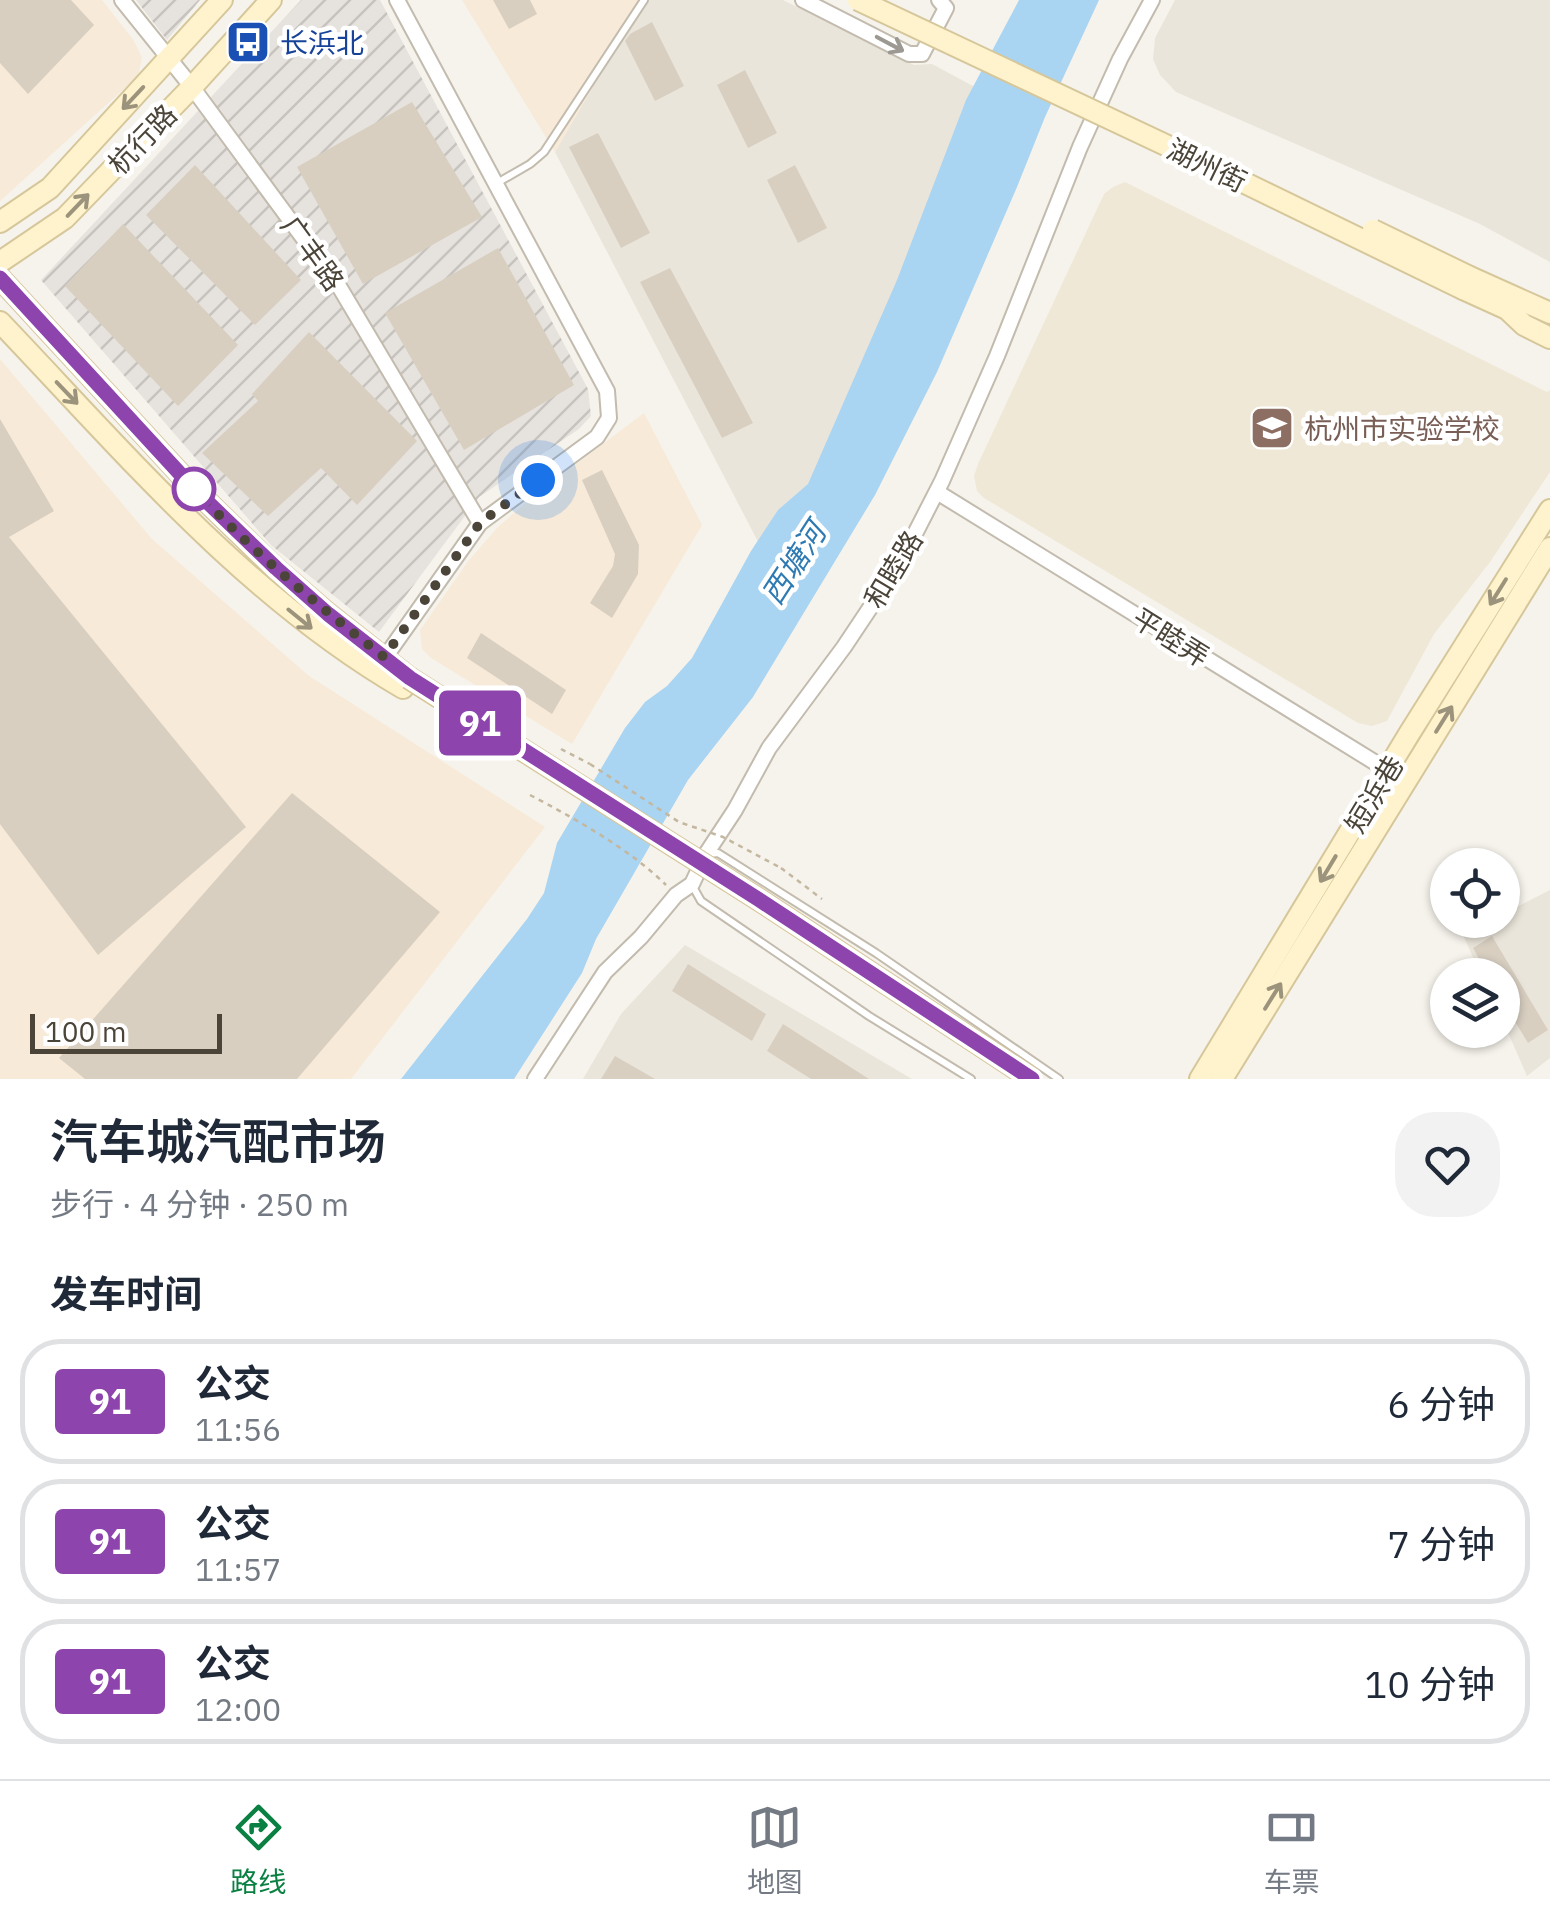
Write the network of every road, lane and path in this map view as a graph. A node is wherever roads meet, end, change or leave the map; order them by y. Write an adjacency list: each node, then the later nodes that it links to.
1 (122, 0): 11 (street, 广丰路)
2 (222, 0): 11 (street, 杭行路)
3 (271, 0): 12 (street, 杭行路)
4 (398, 0): 13 (street)
5 (644, 0): 13 (lane)
6 (803, 0): 9 (street, one-way to 9)
7 (858, 0): 17 (street, 湖州街, bridge)
8 (889, 0): 17 (street, 湖州街, bridge)
9 (939, 0)
10 (1152, 0): 21 (street, 和睦路)
11 (169, 60): 12 (street, 广丰路); 14 (street, 杭行路, one-way to 14)
12 (192, 87): 15 (street, 杭行路, one-way to 12); 23 (street, 广丰路)
13 (496, 184): 23 (street)
14 (0, 222)
15 (0, 262)
16 (0, 278): 25 (street)
17 (1467, 283): 18 (street, 湖州街); 20 (street, 湖州街)
18 (1550, 313)
19 (0, 322): 25 (street, one-way to 25)
20 (1550, 338)
21 (936, 492): 28 (street, 平睦弄); 30 (street, 和睦路)
22 (1550, 510): 28 (street, 短浜巷, one-way to 28)
23 (480, 523): 25 (street)
24 (1550, 548): 28 (street, 短浜巷, one-way to 24)
25 (380, 664): 26 (street)
26 (406, 683): 36 (street); 37 (street, bridge)
27 (561, 749): 33 (path, bridge)
28 (1397, 776): 39 (street, 短浜巷, one-way to 39); 40 (street, 短浜巷, one-way to 28)
29 (530, 795): 32 (path)
30 (706, 854): 31 (street, 和睦路); 38 (lane)
31 (692, 884): 32 (street, 和睦路); 35 (lane)
32 (676, 896): 34 (street, 和睦路)
33 (822, 900)
34 (535, 1079)
35 (971, 1079)
36 (1007, 1079)
37 (1032, 1079)
38 (1059, 1079)
39 (1200, 1079)
40 (1222, 1079)

